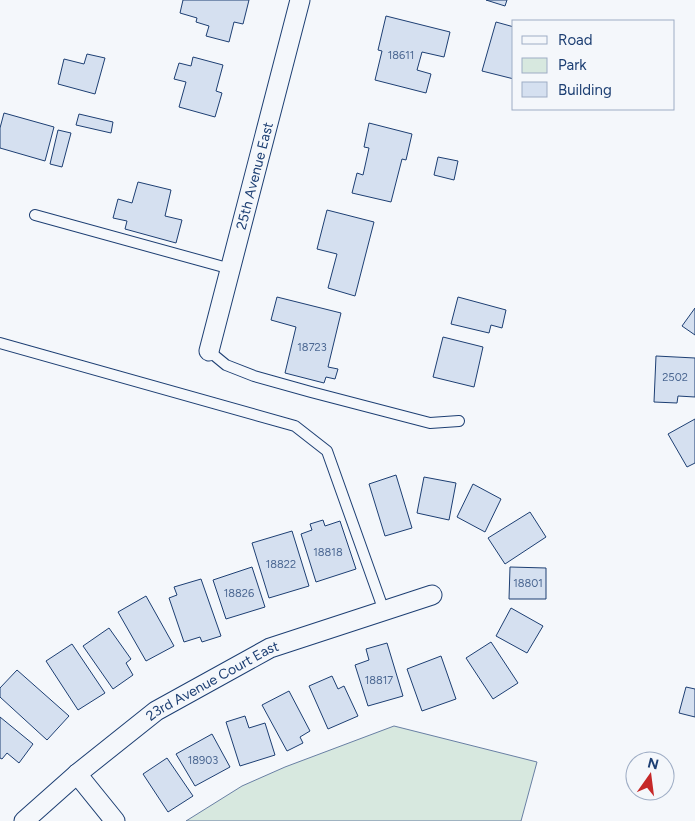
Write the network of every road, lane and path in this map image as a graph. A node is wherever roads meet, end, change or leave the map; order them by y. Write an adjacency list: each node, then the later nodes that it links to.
1 (300, 0): 3 (street, 25th Avenue East)
2 (35, 215): 3 (lane)
3 (231, 269): 5 (street, 25th Avenue East)
4 (0, 343): 8 (lane)
5 (210, 351): 6 (lane)
6 (459, 421)
7 (432, 595): 8 (street, 23rd Avenue Court East)
8 (384, 611): 9 (street, 23rd Avenue Court East)
9 (77, 774): 10 (street, 23rd Avenue Court East); 11 (street)
10 (24, 821)
11 (115, 821)

